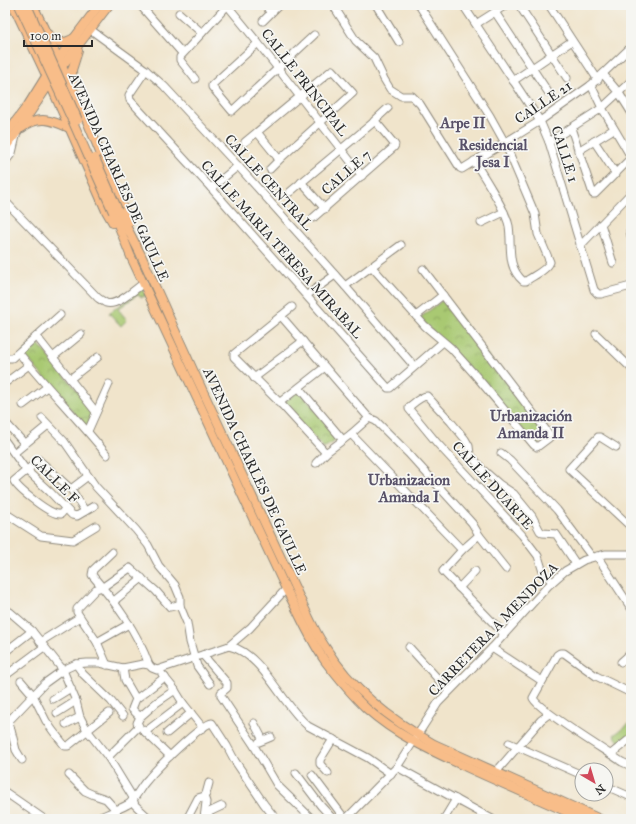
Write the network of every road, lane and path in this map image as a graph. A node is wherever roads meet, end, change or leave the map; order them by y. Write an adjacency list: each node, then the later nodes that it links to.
1 (13, 5): 28 (main road)
2 (20, 5): 84 (main road, AVENIDA CHARLES DE GAULLE, bridge)
3 (27, 5): 84 (main road, AVENIDA CHARLES DE GAULLE, bridge)
4 (33, 5): 23 (main road)
5 (99, 5): 26 (main road)
6 (109, 5): 24 (main road)
7 (140, 5): 33 (street)
8 (227, 5): 25 (street); 31 (street, CALLE PRINCIPAL)
9 (266, 5): 20 (street)
10 (279, 5): 20 (street)
11 (333, 5): 72 (street, CALLE 21)
12 (376, 5): 30 (street)
13 (419, 5): 65 (street)
14 (463, 5): 22 (street, CALLE 1)
15 (506, 5): 18 (street)
16 (518, 5): 34 (street)
17 (549, 5): 29 (street)
18 (495, 12): 22 (street); 36 (street)
19 (179, 13): 25 (street)
20 (270, 13): 21 (street)
21 (263, 21)
22 (476, 24): 43 (street, CALLE 1)
23 (46, 30): 26 (main road); 35 (main road)
24 (91, 30): 26 (main road); 38 (street, CALLE CENTRAL)
25 (202, 33): 33 (street)
26 (82, 35): 35 (main road); 52 (main road)
27 (314, 35): 37 (street)
28 (31, 41): 41 (main road); 49 (main road)
29 (572, 41): 34 (street); 39 (street)
30 (399, 42)
31 (258, 43): 37 (street, CALLE PRINCIPAL); 37 (street)
32 (631, 47): 39 (street, CALLE 21)
33 (182, 53): 42 (street)
34 (551, 54): 36 (street); 40 (street)
35 (60, 62): 41 (main road); 52 (main road)
36 (532, 67): 43 (street); 46 (street)
37 (278, 68): 48 (street, CALLE PRINCIPAL)
38 (146, 70): 74 (street, CALLE CENTRAL); 79 (street, CALLE MARIA TERESA MIRABAL)
39 (600, 77): 45 (street, CALLE 21); 47 (street)
40 (567, 78)
41 (48, 79): 49 (main road); 57 (main road); 60 (main road)
42 (195, 80)
43 (513, 81): 55 (street, CALLE 1)
44 (631, 81): 47 (street)
45 (591, 85): 51 (street); 55 (street, CALLE 21)
46 (548, 92)
47 (619, 93): 51 (street); 53 (street)
48 (300, 96): 56 (street, CALLE PRINCIPAL); 56 (street); 61 (street)
49 (28, 105): 62 (main road)
50 (388, 108): 54 (street)
51 (602, 108): 58 (street); 59 (street)
52 (82, 109): 91 (main road)
53 (631, 112)
54 (375, 121): 68 (street); 77 (street, CALLE 7)
55 (540, 121): 65 (street, CALLE 21); 66 (street, CALLE 1)
56 (321, 123): 68 (street, CALLE PRINCIPAL); 70 (street)
57 (69, 128): 60 (main road); 92 (main road)
58 (571, 128): 66 (street); 69 (street)
59 (614, 129): 63 (street); 71 (street)
60 (17, 132): 67 (main road); 73 (street)
61 (258, 132): 64 (street); 70 (street)
62 (5, 135)
63 (594, 141): 69 (street); 76 (street)
64 (245, 142)
65 (505, 142): 72 (street, CALLE 21); 85 (street)
66 (549, 142): 90 (street, CALLE 1)
67 (5, 148)
68 (341, 150): 77 (street, CALLE PRINCIPAL); 78 (street)
69 (578, 151): 76 (street)
70 (279, 158): 75 (street)
71 (631, 158): 76 (street)
72 (474, 161): 85 (street)
73 (5, 162)
74 (238, 166): 79 (street); 96 (street, CALLE CENTRAL)
75 (270, 169)
76 (616, 174)
77 (362, 176): 83 (street, CALLE 7)
78 (301, 182): 80 (street); 83 (street)
79 (211, 188): 100 (street, CALLE MARIA TERESA MIRABAL)
80 (290, 192)
81 (631, 193): 88 (street)
82 (5, 201): 97 (street)
83 (325, 209): 86 (street, CALLE 7)
84 (115, 211): 91 (main road, AVENIDA CHARLES DE GAULLE); 92 (main road, AVENIDA CHARLES DE GAULLE)
85 (504, 212): 87 (street)
86 (314, 218)
87 (481, 223)
88 (601, 224): 90 (street); 93 (street)
89 (401, 245): 94 (street)
90 (580, 246): 99 (street, CALLE 1)
91 (140, 253): 152 (main road, AVENIDA CHARLES DE GAULLE)
92 (131, 257): 97 (main road, AVENIDA CHARLES DE GAULLE)
93 (612, 264)
94 (372, 267): 98 (street); 105 (street)
95 (423, 269): 101 (street)
96 (335, 275): 98 (street, CALLE CENTRAL); 100 (street)
97 (144, 283): 152 (main road, AVENIDA CHARLES DE GAULLE)
98 (345, 286): 116 (street, CALLE CENTRAL)
99 (631, 286)
100 (307, 295): 116 (street, CALLE MARIA TERESA MIRABAL)
101 (443, 295): 105 (street); 110 (street)
102 (292, 307): 104 (street)
103 (60, 315): 108 (street)
104 (282, 316): 109 (street); 119 (street)
105 (416, 316): 110 (street)
106 (81, 334): 112 (street)
107 (596, 334): 118 (street)
108 (37, 337): 111 (street); 112 (street)
109 (303, 341): 117 (street); 119 (street)
110 (443, 342): 116 (street, CALLE MARIA TERESA MIRABAL)
111 (19, 353): 114 (street); 115 (street)
112 (54, 357): 120 (street)
113 (98, 357): 120 (street)
114 (5, 358)
115 (29, 365): 121 (street); 123 (street)
116 (414, 366)
117 (325, 367): 124 (street); 129 (street)
118 (631, 368)
119 (254, 378): 125 (street)
120 (70, 379): 127 (street)
121 (6, 382)
122 (110, 384): 127 (street)
123 (47, 387): 126 (street); 132 (street)
124 (299, 388): 125 (street); 134 (street)
125 (279, 403): 138 (street)
126 (23, 405)
127 (96, 412): 132 (street)
128 (42, 418): 131 (street)
129 (369, 418): 133 (street); 153 (street)
130 (5, 422): 136 (street)
131 (48, 425): 136 (street); 144 (street)
132 (88, 431): 141 (street)
133 (351, 434): 134 (street); 154 (street)
134 (343, 440): 138 (street)
135 (5, 441): 139 (street, CALLE F)
136 (25, 444): 139 (street)
137 (616, 447): 151 (street)
138 (326, 452): 142 (street)
139 (14, 453): 143 (street, CALLE F)
140 (501, 453): 157 (street)
141 (107, 455)
142 (316, 463)
143 (26, 470): 145 (street); 147 (street, CALLE F); 147 (street)
144 (88, 476): 145 (street); 168 (street)
145 (71, 489): 148 (street)
146 (94, 506): 148 (street, CALLE F)
147 (66, 509): 148 (street, CALLE F)
148 (86, 510)
149 (5, 513): 150 (street)
150 (96, 526)
151 (631, 527)
152 (264, 532): 164 (main road, AVENIDA CHARLES DE GAULLE); 166 (main road, AVENIDA CHARLES DE GAULLE)
153 (479, 535): 154 (street); 159 (street)
154 (462, 550): 165 (street)
155 (112, 552): 163 (street)
156 (631, 554): 157 (street, CARRETERA A MENDOZA)
157 (595, 556): 158 (street, CARRETERA A MENDOZA); 170 (street)
158 (576, 564): 162 (street, CARRETERA A MENDOZA); 162 (street, CALLE DUARTE)
159 (506, 569)
160 (475, 571): 165 (street)
161 (142, 578): 163 (street); 167 (street); 169 (street)
162 (552, 582): 176 (street, CARRETERA A MENDOZA)
163 (103, 587): 167 (street); 173 (street)
164 (286, 588): 166 (main road, AVENIDA CHARLES DE GAULLE); 179 (street)
165 (458, 588): 176 (street)
166 (296, 599): 222 (main road, AVENIDA CHARLES DE GAULLE)
167 (114, 601): 174 (street)
168 (180, 606): 169 (street); 185 (street)
169 (170, 607): 172 (street)
170 (631, 608)
171 (5, 610): 175 (street)
172 (163, 612)
173 (80, 617): 177 (street); 178 (street)
174 (129, 624): 177 (street); 189 (street)
175 (32, 631): 178 (street); 182 (street)
176 (504, 634): 181 (street, CARRETERA A MENDOZA)
177 (97, 642): 188 (street)
178 (42, 645): 191 (street); 193 (street)
179 (229, 646): 184 (street); 224 (street)
180 (409, 647): 200 (street)
181 (492, 648): 196 (street); 200 (street, CARRETERA A MENDOZA)
182 (5, 652)
183 (631, 653): 186 (street)
184 (203, 655): 185 (street); 227 (street)
185 (195, 657): 192 (street); 197 (street)
186 (621, 662)
187 (76, 664): 188 (street); 191 (street); 211 (street)
188 (107, 665): 190 (street)
189 (150, 665): 190 (street); 192 (street)
190 (123, 668): 204 (street)
191 (63, 670): 198 (street); 202 (street)
192 (159, 670): 194 (street)
193 (5, 676)
194 (165, 677): 199 (street); 204 (street)
195 (20, 681): 202 (street)
196 (542, 681): 201 (street); 210 (street)
197 (210, 684)
198 (71, 688): 203 (street); 205 (street)
199 (175, 690): 206 (street); 212 (street)
200 (449, 691): 222 (street, CARRETERA A MENDOZA)
201 (631, 693)
202 (33, 695): 214 (street); 219 (street)
203 (53, 699)
204 (136, 699): 212 (street)
205 (76, 701): 207 (street); 213 (street)
206 (183, 703): 209 (street); 218 (street)
207 (56, 713)
208 (109, 713): 219 (street)
209 (191, 713): 217 (street); 220 (street)
210 (549, 714): 228 (street); 229 (street)
211 (123, 716)
212 (140, 716): 218 (street)
213 (80, 717): 216 (street); 219 (street)
214 (6, 722): 232 (street)
215 (254, 723): 225 (street)
216 (66, 724)
217 (203, 728): 230 (street); 258 (street)
218 (142, 729): 230 (street); 231 (street)
219 (87, 730): 231 (street)
220 (167, 733)
221 (271, 737): 225 (street)
222 (416, 738): 234 (street, CARRETERA A MENDOZA); 236 (main road, AVENIDA CHARLES DE GAULLE); 251 (main road, AVENIDA CHARLES DE GAULLE)
223 (631, 738): 229 (street)
224 (333, 739): 238 (street); 239 (street)
225 (263, 740): 227 (street)
226 (509, 743): 228 (street)
227 (253, 744): 259 (street)
228 (519, 746): 235 (street); 236 (street)
229 (611, 754): 233 (street)
230 (170, 756): 247 (street)
231 (108, 757): 247 (street)
232 (22, 760)
233 (631, 766)
234 (397, 767): 239 (street, CARRETERA A MENDOZA); 248 (street)
235 (574, 771)
236 (496, 772): 251 (main road, AVENIDA CHARLES DE GAULLE)
237 (296, 773): 260 (street)
238 (328, 773)
239 (391, 774): 261 (street, CARRETERA A MENDOZA)
240 (69, 775): 250 (street)
241 (312, 775): 261 (street)
242 (209, 783): 246 (street)
243 (614, 790): 245 (street)
244 (5, 792): 254 (street)
245 (631, 797)
246 (203, 798): 252 (street); 257 (street)
247 (133, 799): 250 (street); 256 (street)
248 (456, 799): 262 (street); 263 (street)
249 (222, 806): 252 (street)
250 (116, 810): 255 (street)
251 (574, 811): 253 (main road, AVENIDA CHARLES DE GAULLE)
252 (205, 817)
253 (585, 817): 264 (main road, AVENIDA CHARLES DE GAULLE)
254 (44, 819)
255 (96, 819)
256 (150, 819)
257 (187, 819)
258 (276, 819)
259 (312, 819)
260 (333, 819)
261 (346, 819)
262 (444, 819)
263 (492, 819)
264 (600, 819)

